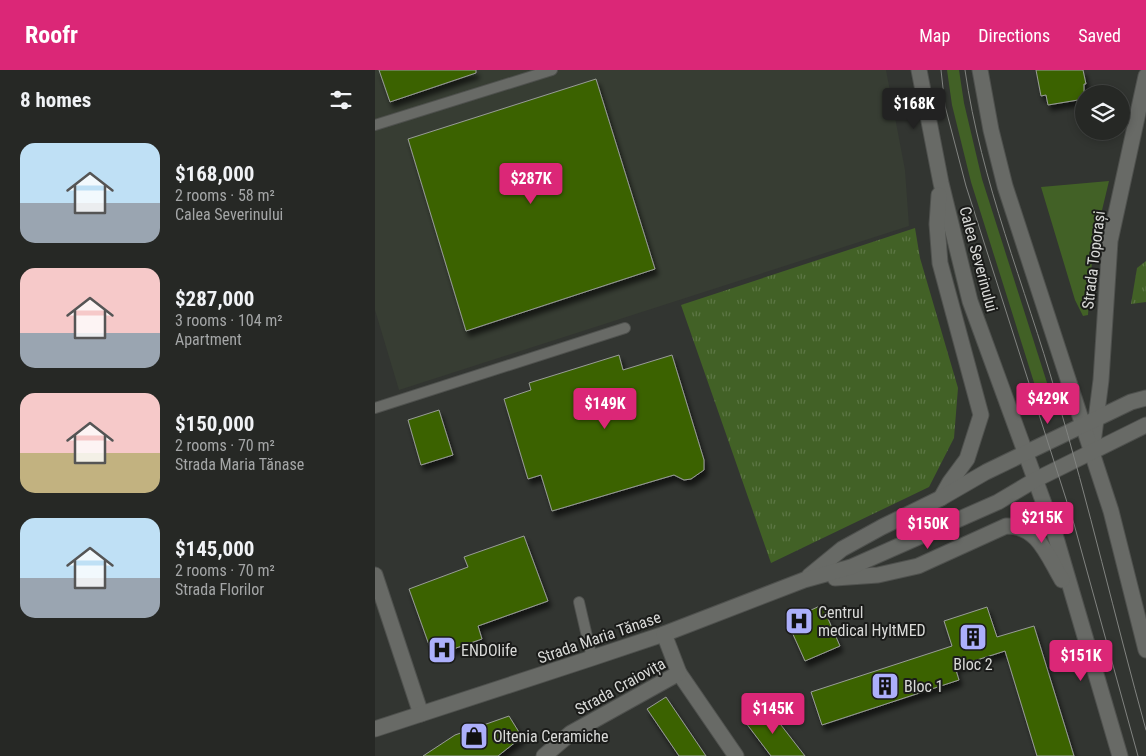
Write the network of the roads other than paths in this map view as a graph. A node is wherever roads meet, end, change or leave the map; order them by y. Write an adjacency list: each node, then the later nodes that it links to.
1 (551, 70): 5 (lane)
2 (919, 70): 6 (main road, Calea Severinului)
3 (980, 70): 10 (main road)
4 (1146, 76): 10 (main road, Strada Toporași)
5 (375, 125)
6 (941, 183): 13 (main road, Calea Severinului); 15 (main road)
7 (625, 328): 9 (lane)
8 (1146, 398): 10 (main road, Strada Maria Tănase)
9 (375, 408)
10 (1090, 422): 12 (main road); 13 (main road, Strada Maria Tănase)
11 (1146, 425): 12 (main road, Strada Maria Tănase)
12 (1092, 451): 14 (main road, Strada Maria Tănase); 21 (main road)
13 (1025, 453): 14 (main road, Calea Severinului); 15 (main road, Strada Maria Tănase)
14 (1035, 480): 17 (main road, Strada Maria Tănase); 18 (main road, Calea Severinului)
15 (941, 498): 17 (main road, Strada Maria Tănase)
16 (375, 575): 24 (main road)
17 (804, 580): 18 (main road); 20 (main road, Strada Maria Tănase)
18 (1073, 600): 28 (main road)
19 (579, 602): 22 (lane)
20 (664, 634): 22 (main road, Strada Maria Tănase); 23 (main road, Strada Craiovița)
21 (1146, 650)
22 (592, 658): 24 (main road, Strada Maria Tănase)
23 (679, 673): 26 (main road, Strada Craiovița); 27 (main road)
24 (421, 714): 25 (main road, Strada Maria Tănase)
25 (375, 729)
26 (544, 756)
27 (736, 756)
28 (1120, 756)

